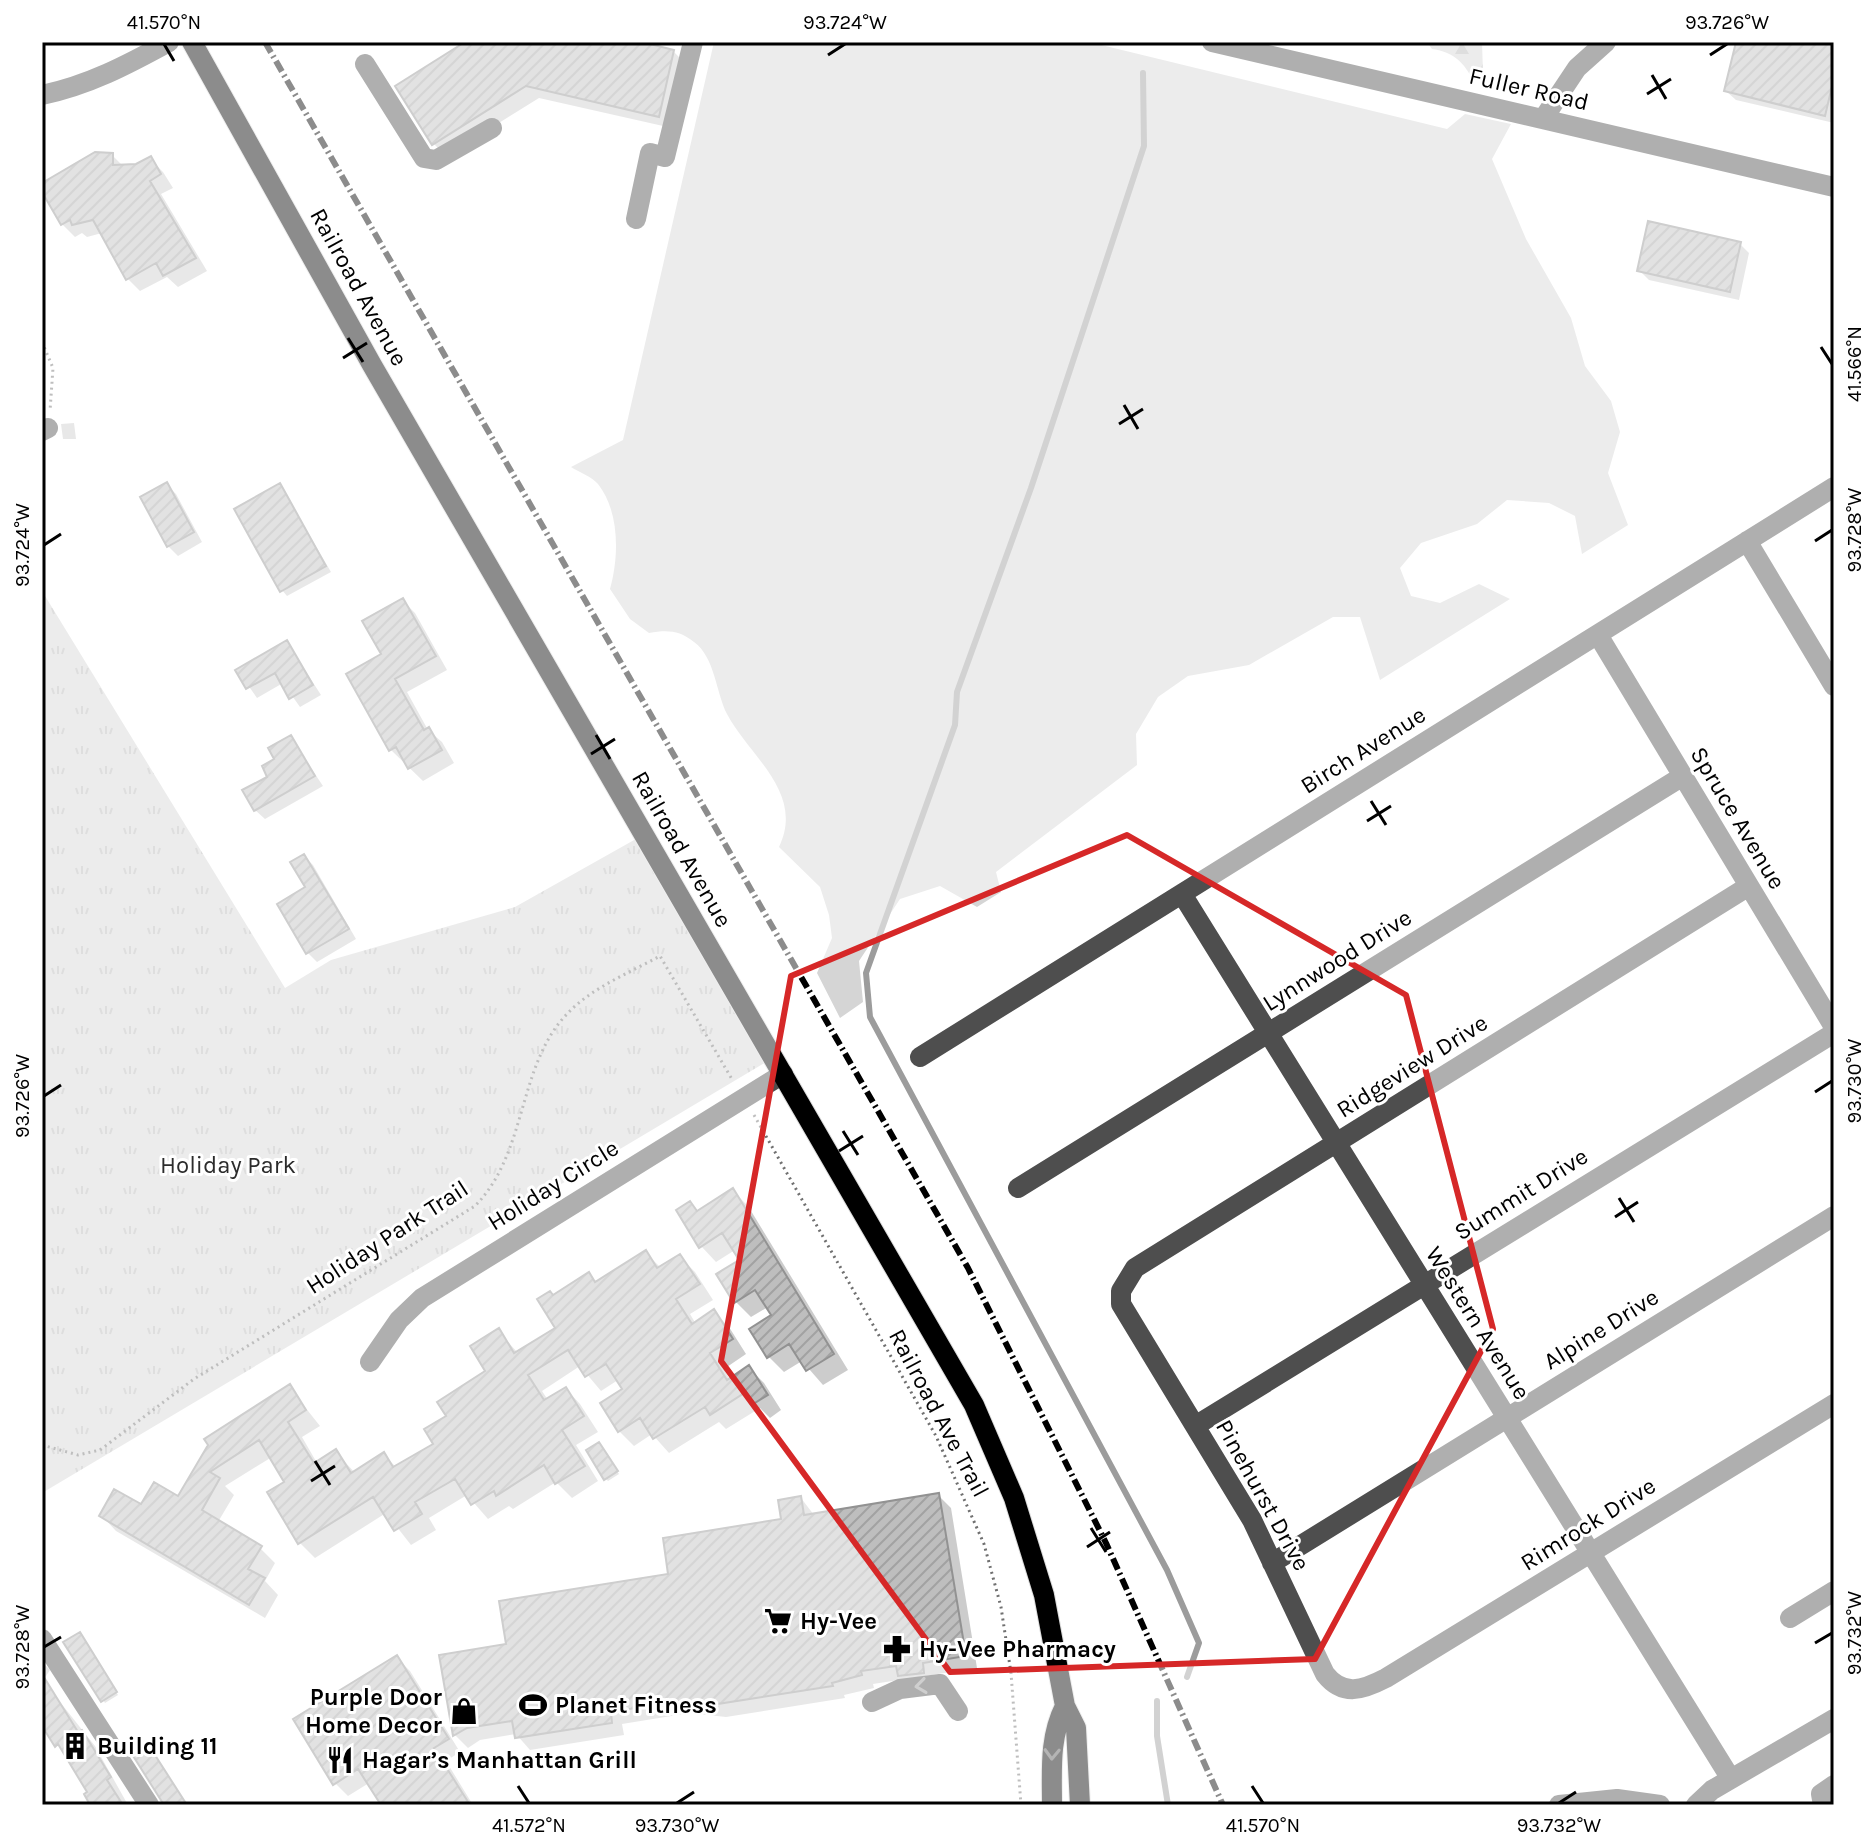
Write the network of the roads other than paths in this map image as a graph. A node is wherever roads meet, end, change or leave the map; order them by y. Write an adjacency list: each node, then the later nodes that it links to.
1 (169, 42): 7 (street)
2 (192, 42): 22 (main road, Railroad Avenue)
3 (693, 42): 11 (street)
4 (1212, 42): 8 (street, Fuller Road)
5 (1606, 42): 8 (street)
6 (365, 64): 9 (street)
7 (42, 95)
8 (1543, 119): 10 (street, Fuller Road)
9 (492, 128)
10 (1834, 187)
11 (636, 219)
12 (1834, 487): 13 (street, Birch Avenue)
13 (1747, 541): 14 (street, Birch Avenue); 15 (street)
14 (1598, 635): 16 (street, Spruce Avenue); 18 (street, Birch Avenue)
15 (1834, 686)
16 (1683, 776): 17 (street, Spruce Avenue); 20 (street, Lynnwood Drive)
17 (1749, 886): 19 (street, Spruce Avenue); 23 (street, Ridgeview Drive)
18 (1182, 894): 20 (street, Western Avenue); 21 (street, Birch Avenue)
19 (1834, 1030): 26 (street, Summit Drive)
20 (1268, 1033): 23 (street, Western Avenue); 24 (street, Lynnwood Drive)
21 (920, 1057)
22 (783, 1074): 28 (street, Holiday Circle); 39 (main road, Railroad Avenue)
23 (1337, 1144): 26 (street, Western Avenue); 27 (street, Ridgeview Drive)
24 (1018, 1188)
25 (1834, 1216): 30 (street, Alpine Drive)
26 (1424, 1285): 30 (street, Western Avenue); 31 (street, Summit Drive)
27 (1121, 1304): 31 (street, Pinehurst Drive)
28 (370, 1362)
29 (1834, 1404): 32 (street, Rimrock Drive)
30 (1507, 1418): 32 (street, Western Avenue); 33 (street, Alpine Drive)
31 (1195, 1426): 33 (street, Pinehurst Drive)
32 (1591, 1553): 37 (street, Rimrock Drive); 42 (street, Western Avenue)
33 (1272, 1563): 37 (street, Pinehurst Drive)
34 (1834, 1591): 35 (street)
35 (1790, 1618)
36 (42, 1639): 44 (street)
37 (1369, 1687)
38 (872, 1702): 40 (street, one-way to 38)
39 (1065, 1706): 45 (main road, Railroad Avenue, one-way to 45); 46 (main road, Railroad Avenue)
40 (958, 1711)
41 (1834, 1719): 42 (street)
42 (1731, 1779): 49 (street)
43 (1834, 1785): 50 (street)
44 (149, 1805)
45 (1052, 1805)
46 (1080, 1805)
47 (1559, 1805): 48 (street)
48 (1660, 1805)
49 (1696, 1805)
50 (1823, 1805)

